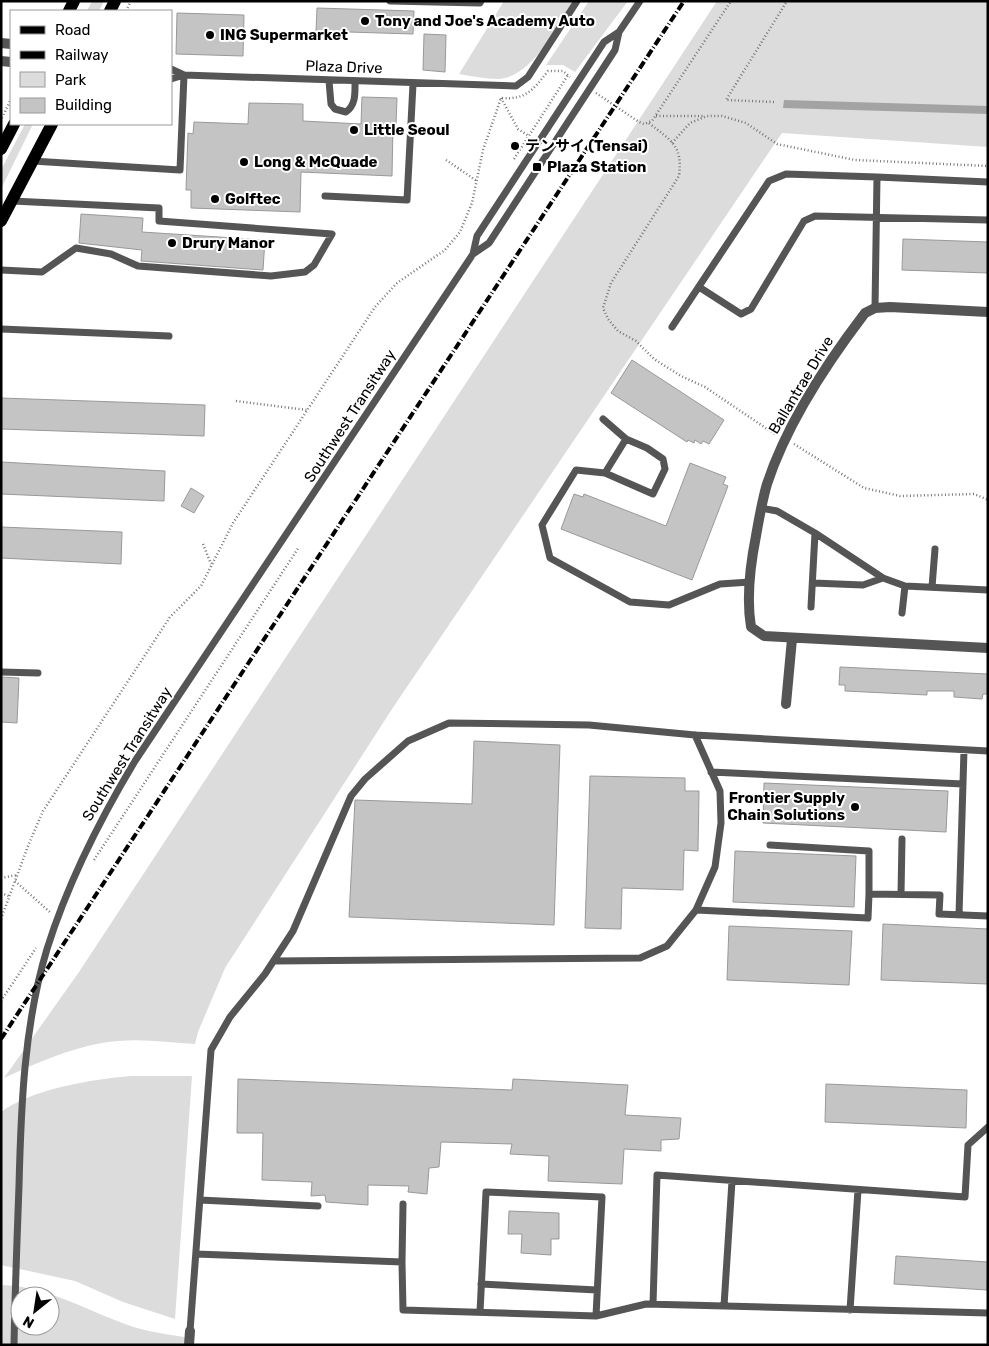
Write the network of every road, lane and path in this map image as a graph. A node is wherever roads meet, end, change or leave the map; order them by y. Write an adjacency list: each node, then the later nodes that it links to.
1 (390, 1): 2 (lane)
2 (481, 1)
3 (577, 1): 15 (lane, Plaza Drive)
4 (640, 1): 7 (lane, Southwest Transitway)
5 (732, 1): 20 (path)
6 (787, 1): 19 (path)
7 (619, 32): 13 (lane, Southwest Transitway); 16 (lane, Southwest Transitway)
8 (172, 70): 9 (lane, Plaza Drive)
9 (184, 75): 11 (lane, Plaza Drive); 12 (lane, Plaza Drive); 31 (lane)
10 (568, 75): 13 (path); 17 (path); 26 (path)
11 (172, 79)
12 (329, 81): 14 (lane, Plaza Drive); 14 (lane)
13 (578, 81): 41 (lane, Southwest Transitway)
14 (355, 82): 15 (lane, Plaza Drive)
15 (413, 84): 36 (lane)
16 (590, 89): 23 (path); 41 (lane, Southwest Transitway)
17 (501, 98): 26 (path); 34 (path)
18 (10, 101): 22 (path)
19 (774, 102)
20 (656, 116): 21 (path); 23 (path)
21 (707, 116): 27 (path); 32 (path)
22 (1, 119)
23 (648, 122): 27 (path)
24 (13, 125): 28 (main road)
25 (51, 125): 31 (main road)
26 (529, 136): 29 (path)
27 (672, 142): 53 (path)
28 (1, 149)
29 (514, 159)
30 (446, 160): 34 (path)
31 (32, 161): 37 (main road)
32 (988, 166)
33 (878, 177): 35 (lane); 38 (lane); 43 (lane)
34 (477, 181): 50 (path)
35 (988, 182)
36 (325, 196)
37 (12, 201): 40 (main road); 42 (lane)
38 (876, 216): 39 (lane); 43 (lane); 44 (lane)
39 (988, 220)
40 (1, 221)
41 (473, 254): 115 (lane, Southwest Transitway)
42 (1, 270)
43 (699, 287): 47 (lane)
44 (875, 308): 45 (street); 53 (street, Ballantrae Drive)
45 (988, 312)
46 (1, 328): 48 (lane)
47 (672, 328)
48 (169, 336)
49 (236, 401): 50 (path)
50 (308, 410): 61 (path)
51 (602, 419): 52 (lane)
52 (626, 439): 54 (lane); 54 (lane)
53 (785, 440): 55 (path); 56 (street, Ballantrae Drive)
54 (605, 473): 63 (lane)
55 (988, 500)
56 (761, 508): 57 (lane); 63 (street, Ballantrae Drive)
57 (815, 534): 62 (lane); 64 (lane)
58 (203, 544): 61 (path)
59 (299, 547): 82 (path)
60 (935, 549): 66 (lane)
61 (212, 565): 83 (path)
62 (883, 578): 64 (lane); 65 (lane)
63 (750, 582): 70 (street, Ballantrae Drive)
64 (813, 583): 68 (lane)
65 (904, 586): 66 (lane); 69 (lane)
66 (932, 587): 67 (lane)
67 (988, 590)
68 (812, 607)
69 (902, 613)
70 (792, 639): 71 (street, Ballantrae Drive); 74 (street)
71 (988, 648)
72 (1, 672): 73 (lane)
73 (38, 673)
74 (786, 704)
75 (695, 735): 76 (lane); 78 (lane); 96 (lane)
76 (964, 750): 77 (lane); 79 (lane)
77 (988, 751)
78 (711, 772): 79 (lane); 90 (lane)
79 (963, 784): 91 (lane)
80 (902, 839): 88 (lane)
81 (770, 845): 87 (lane)
82 (94, 860)
83 (17, 875): 84 (path); 85 (path)
84 (1, 878)
85 (15, 881): 89 (path); 94 (path)
86 (1, 893): 89 (path)
87 (869, 894): 88 (lane); 90 (lane)
88 (901, 894): 91 (lane)
89 (9, 896): 93 (path)
90 (696, 910): 96 (lane)
91 (959, 915): 92 (lane)
92 (988, 916)
93 (1, 918)
94 (56, 918)
95 (41, 941): 97 (path)
96 (274, 961): 101 (lane)
97 (1, 1002)
98 (988, 1127): 100 (lane)
99 (732, 1181): 100 (lane); 108 (lane); 109 (lane)
100 (858, 1190): 110 (lane)
101 (200, 1200): 103 (lane); 104 (lane)
102 (403, 1204): 105 (lane)
103 (318, 1206)
104 (196, 1254): 105 (lane); 114 (lane)
105 (402, 1262): 111 (lane)
106 (481, 1284): 107 (lane); 107 (lane); 111 (lane)
107 (597, 1290): 113 (lane)
108 (653, 1304): 109 (lane); 113 (lane)
109 (724, 1306): 110 (lane)
110 (850, 1310): 112 (lane)
111 (480, 1312): 113 (lane)
112 (988, 1313)
113 (596, 1316)
114 (190, 1330): 116 (street)
115 (14, 1345)
116 (189, 1345)

